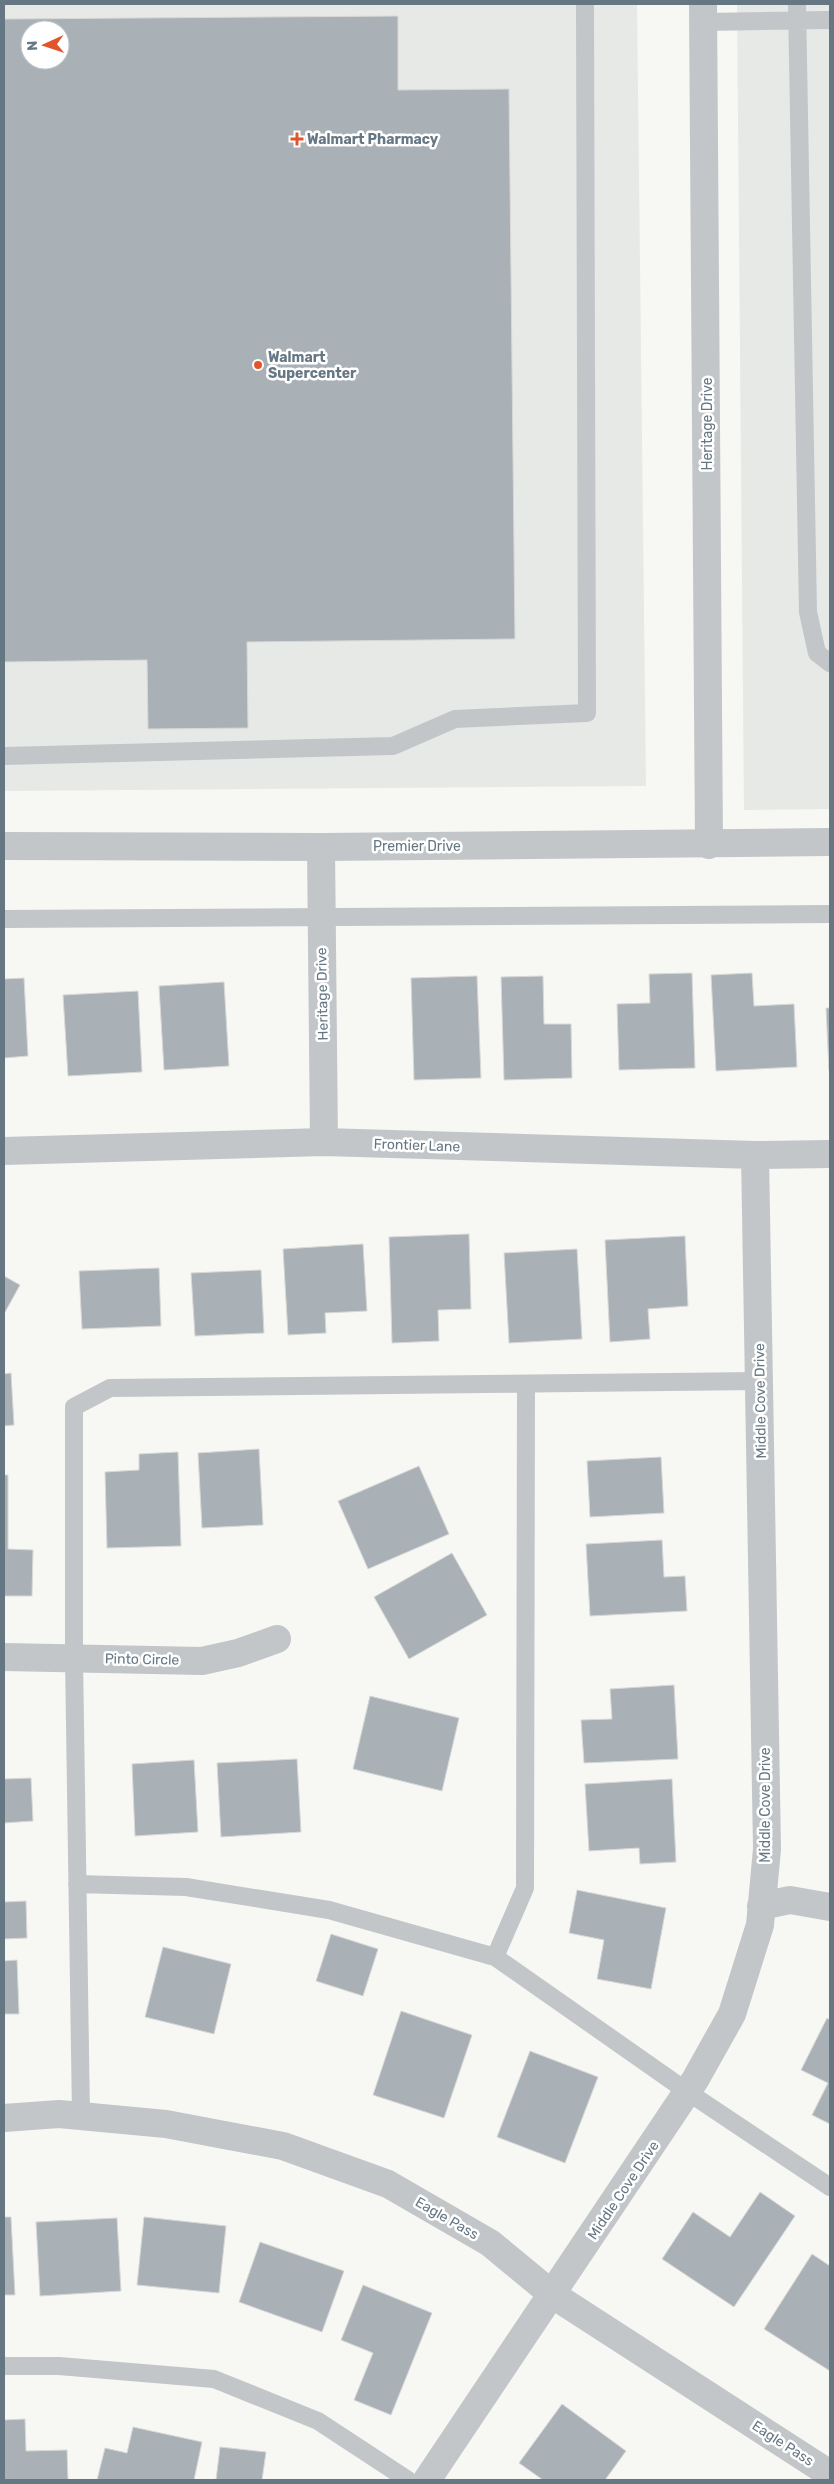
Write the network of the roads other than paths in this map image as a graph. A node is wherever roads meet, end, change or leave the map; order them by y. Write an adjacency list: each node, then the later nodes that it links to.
1 (585, 4): 6 (lane)
2 (797, 12): 3 (lane); 4 (lane); 5 (lane)
3 (704, 13): 8 (street, Heritage Drive)
4 (830, 20)
5 (830, 663)
6 (4, 756)
7 (830, 842): 8 (street, Premier Drive)
8 (709, 845): 10 (street, Premier Drive)
9 (4, 846): 10 (street, Premier Drive)
10 (320, 847): 12 (street, Heritage Drive)
11 (830, 914): 12 (lane)
12 (321, 917): 13 (lane); 14 (street, Heritage Drive)
13 (4, 919)
14 (324, 1142): 15 (street, Frontier Lane); 17 (street, Frontier Lane)
15 (4, 1151)
16 (830, 1154): 17 (street, Frontier Lane)
17 (755, 1155): 18 (street, Middle Cove Drive)
18 (760, 1381): 19 (lane); 24 (street, Middle Cove Drive)
19 (526, 1384): 22 (lane); 26 (lane)
20 (277, 1639): 22 (street, Pinto Circle)
21 (4, 1657): 22 (street, Pinto Circle)
22 (74, 1658): 23 (lane)
23 (77, 1884): 26 (lane); 28 (lane)
24 (761, 1906): 25 (street); 27 (street, Middle Cove Drive)
25 (830, 1907)
26 (495, 1957): 27 (lane)
27 (688, 2092): 30 (lane); 31 (street, Middle Cove Drive)
28 (81, 2116): 29 (street, Eagle Pass); 31 (street, Eagle Pass)
29 (4, 2118)
30 (830, 2187)
31 (553, 2295): 33 (street, Eagle Pass); 35 (street, Middle Cove Drive)
32 (4, 2366): 34 (lane)
33 (830, 2474)
34 (408, 2480)
35 (427, 2480)

